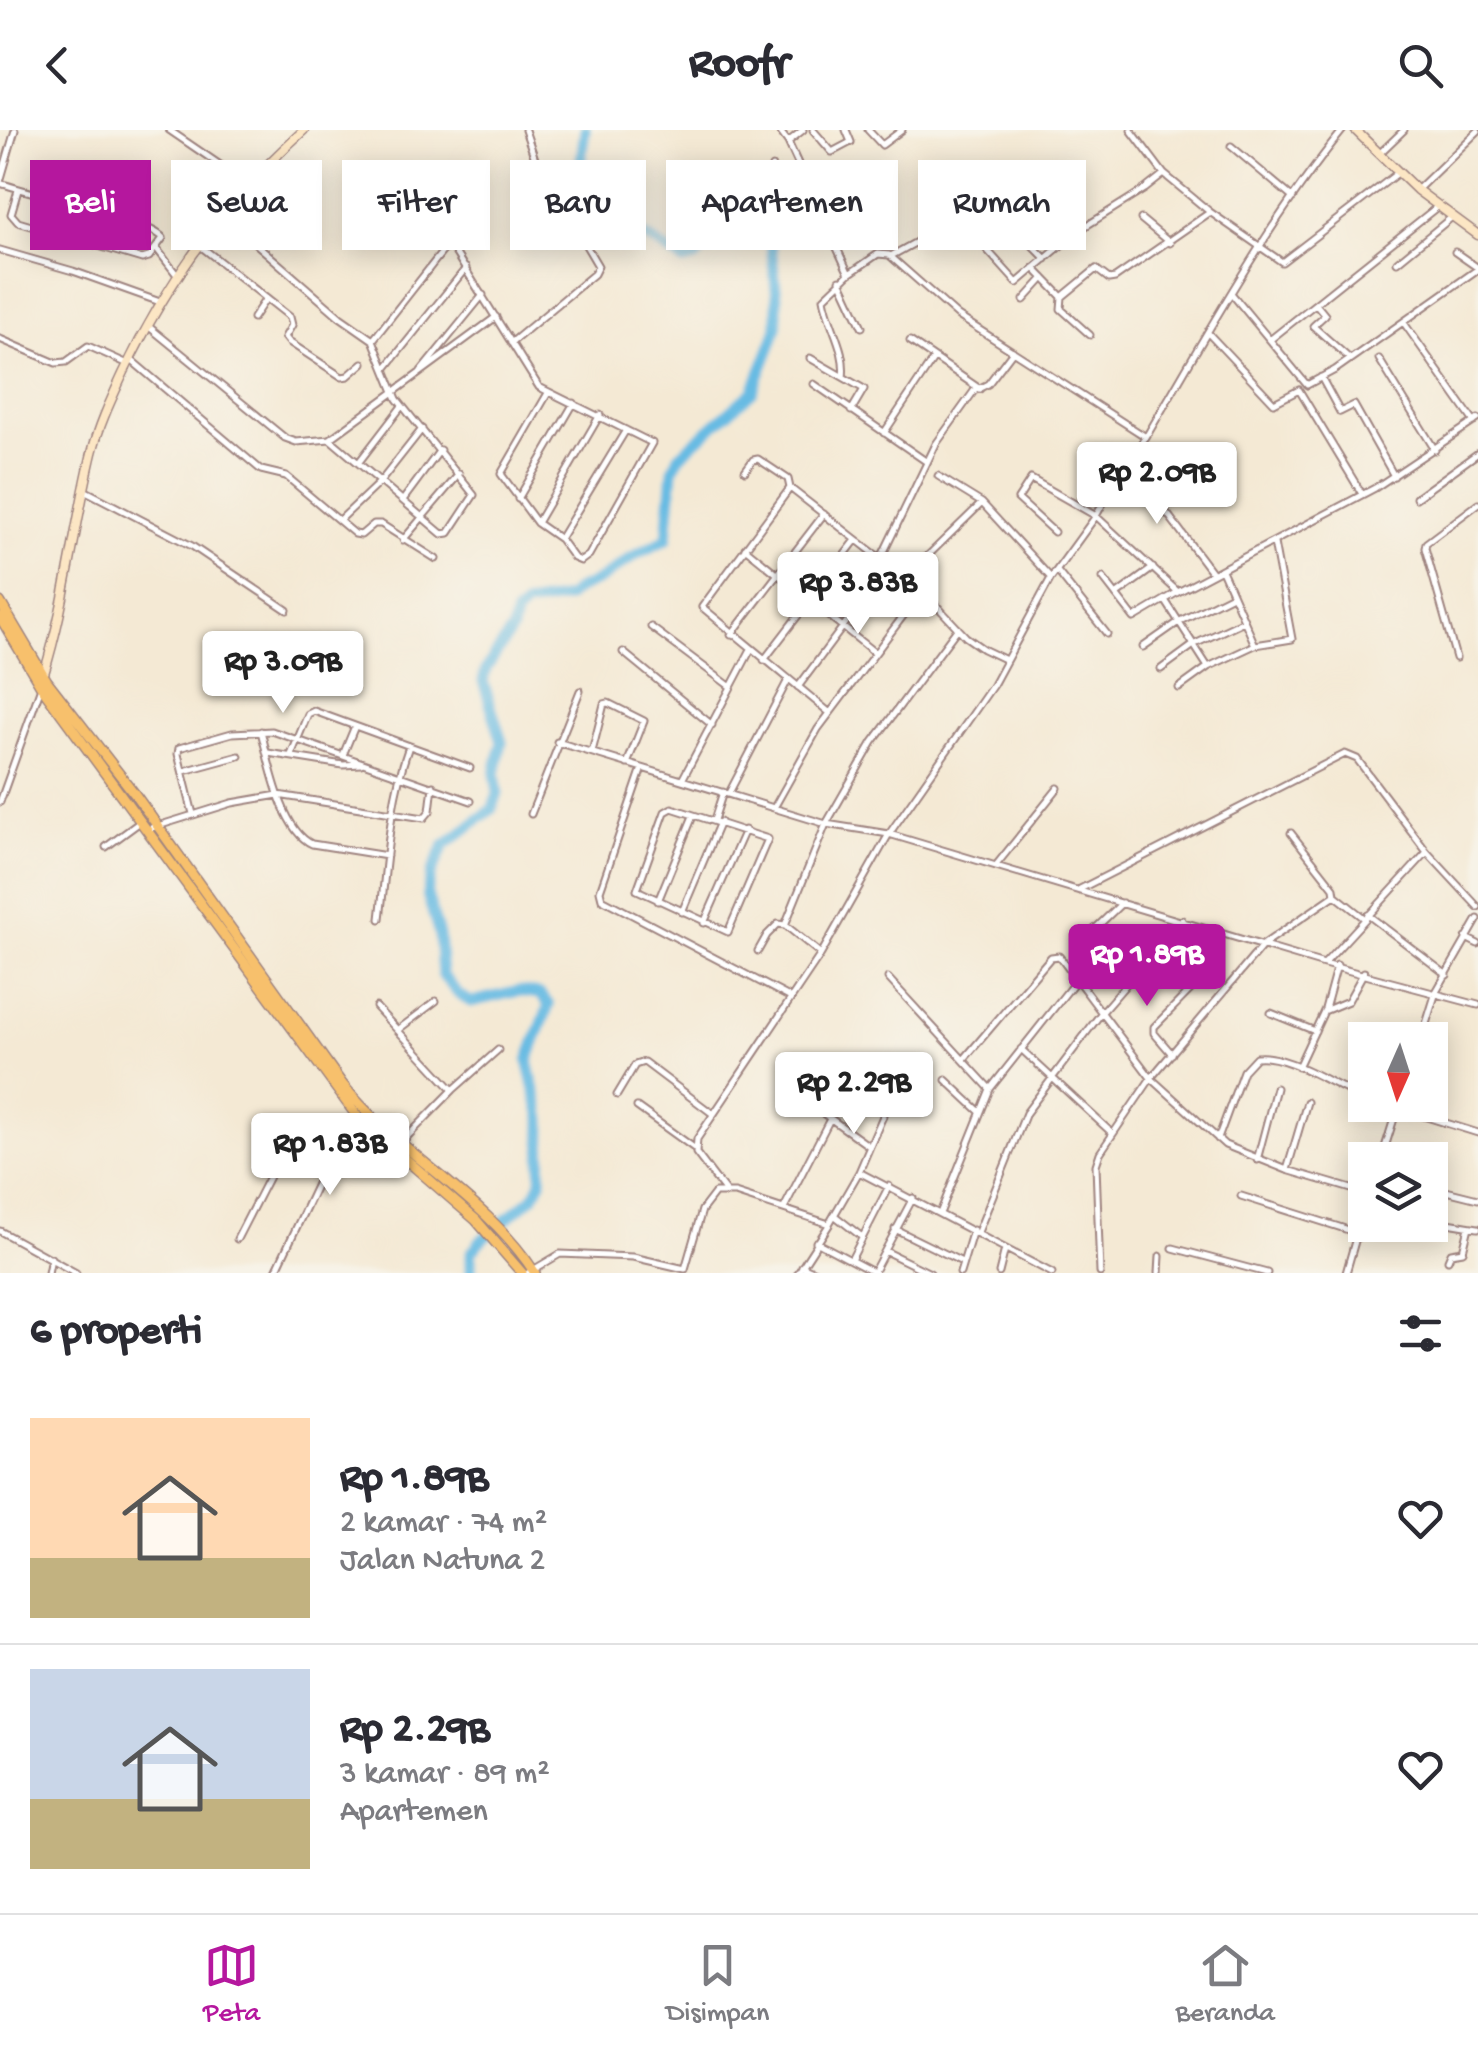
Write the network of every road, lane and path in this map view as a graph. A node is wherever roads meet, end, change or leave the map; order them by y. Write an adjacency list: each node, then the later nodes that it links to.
1 (15, 130): 24 (street)
2 (168, 130): 19 (street)
3 (304, 130): 20 (street)
4 (525, 130): 79 (street)
5 (779, 130): 16 (street)
6 (803, 130): 16 (street)
7 (813, 130): 8 (street)
8 (846, 130)
9 (868, 130): 14 (street)
10 (1131, 130): 23 (street)
11 (1343, 130): 28 (street)
12 (1355, 130): 18 (street)
13 (1404, 130): 18 (street)
14 (900, 131)
15 (1478, 131): 26 (street)
16 (788, 142): 21 (street)
17 (1231, 146): 28 (street)
18 (1380, 153): 22 (street)
19 (212, 160)
20 (273, 160)
21 (796, 160)
22 (1399, 172): 26 (street); 39 (street)
23 (1164, 174): 30 (street); 34 (street)
24 (0, 183): 25 (street)
25 (18, 190): 27 (street); 33 (street)
26 (1417, 190): 29 (street)
27 (30, 193)
28 (1293, 198): 39 (street)
29 (1437, 206): 31 (street); 67 (street)
30 (1210, 212): 38 (street); 39 (street)
31 (1452, 217): 36 (street); 53 (street)
32 (1141, 219): 38 (street)
33 (30, 225)
34 (1086, 227)
35 (151, 230): 40 (street)
36 (1478, 235)
37 (918, 243): 51 (street)
38 (1170, 243): 63 (street)
39 (1259, 244): 61 (street)
40 (156, 248): 42 (street); 58 (street)
41 (0, 250): 66 (street)
42 (113, 250)
43 (195, 250): 58 (street)
44 (205, 250): 64 (street)
45 (264, 250): 77 (street)
46 (838, 250): 57 (street)
47 (986, 250): 55 (street)
48 (1037, 250): 52 (street)
49 (1057, 250): 52 (street)
50 (1455, 252): 56 (street)
51 (891, 256): 57 (street); 80 (street)
52 (1046, 259): 55 (street)
53 (1398, 262)
54 (466, 268): 62 (street); 77 (street); 87 (street)
55 (1034, 268): 59 (street)
56 (1478, 268): 70 (street)
57 (849, 274): 60 (street)
58 (177, 275): 66 (street)
59 (1044, 278): 63 (street); 65 (street)
60 (840, 280): 72 (street); 88 (street)
61 (1231, 293): 73 (street); 76 (street)
62 (482, 295): 69 (street); 90 (street)
63 (1062, 297): 74 (street)
64 (266, 298): 68 (street); 86 (street)
65 (1024, 300)
66 (160, 302): 71 (street)
67 (1316, 304): 76 (street); 83 (street)
68 (253, 318)
69 (496, 318): 79 (street); 90 (street)
70 (1403, 322): 83 (street); 101 (street)
71 (148, 326): 85 (street); 106 (street)
72 (862, 327)
73 (1208, 333): 94 (street); 105 (street)
74 (1090, 335)
75 (0, 339): 85 (street)
76 (1270, 339): 92 (street)
77 (373, 340): 87 (street)
78 (910, 341): 82 (street)
79 (511, 343): 96 (street)
80 (1013, 352): 93 (street); 105 (street)
81 (810, 358): 88 (street)
82 (934, 358): 93 (street); 104 (street)
83 (1350, 359): 89 (street)
84 (1379, 359): 108 (street)
85 (129, 362): 119 (street); 129 (street)
86 (363, 363)
87 (385, 369): 95 (street)
88 (843, 377): 99 (street)
89 (1322, 377): 92 (street); 116 (street)
90 (416, 378): 95 (street)
91 (814, 384): 99 (street)
92 (1307, 386): 94 (street)
93 (980, 388): 112 (street)
94 (1299, 390): 120 (street)
95 (393, 393): 98 (street); 106 (street)
96 (548, 393): 97 (street); 122 (street)
97 (574, 403): 100 (street); 122 (street)
98 (402, 406): 102 (street); 111 (street)
99 (851, 410): 104 (street)
100 (600, 415): 103 (street); 130 (street)
101 (1476, 421): 108 (street)
102 (422, 429): 107 (street); 117 (street)
103 (626, 429): 132 (street); 132 (street)
104 (884, 433): 112 (street)
105 (1146, 437): 110 (street)
106 (330, 439): 111 (street)
107 (440, 450): 114 (street); 123 (street)
108 (1435, 450): 116 (street)
109 (1478, 453): 121 (street)
110 (1127, 460): 127 (street); 145 (street)
111 (358, 462): 117 (street)
112 (926, 462): 138 (street)
113 (745, 471): 118 (street)
114 (459, 473): 128 (street); 128 (street)
115 (938, 476): 124 (street)
116 (1394, 476): 120 (street)
117 (381, 481): 123 (street); 129 (street)
118 (790, 488): 126 (street); 136 (street)
119 (84, 490): 155 (street); 176 (street)
120 (1362, 494): 135 (street)
121 (1416, 498)
122 (518, 499): 130 (street)
123 (403, 500): 128 (street)
124 (982, 503): 144 (street); 146 (street)
125 (1478, 504): 170 (street)
126 (824, 514): 134 (street); 143 (street)
127 (1096, 516): 131 (street); 140 (street); 141 (street)
128 (424, 518): 133 (street)
129 (340, 520): 133 (street)
130 (538, 523): 132 (street)
131 (1054, 532)
132 (560, 539)
133 (403, 540): 137 (street)
134 (856, 540): 138 (street); 152 (street)
135 (1274, 543): 142 (street); 165 (street)
136 (745, 548): 143 (street); 162 (street)
137 (436, 558)
138 (882, 558): 139 (street)
139 (889, 565): 144 (street); 160 (street)
140 (1153, 568): 149 (street); 150 (street)
141 (1057, 570): 146 (street); 163 (street)
142 (1222, 570): 145 (street); 151 (street)
143 (778, 574): 152 (street); 162 (street)
144 (908, 574): 148 (street)
145 (1213, 574): 149 (street)
146 (1051, 578): 171 (street)
147 (1103, 578): 150 (street)
148 (922, 591): 161 (street); 169 (street)
149 (1178, 592): 153 (street)
150 (1116, 595): 153 (street)
151 (1232, 596): 157 (street); 158 (street)
152 (810, 600): 160 (street); 172 (street)
153 (1165, 600): 158 (street)
154 (0, 602): 176 (highway)
155 (287, 610)
156 (0, 617): 176 (highway)
157 (1244, 621): 164 (street); 165 (street)
158 (1180, 622): 164 (street); 166 (street)
159 (651, 627): 177 (street)
160 (844, 627): 169 (street); 178 (street)
161 (958, 628): 171 (street); 213 (street)
162 (731, 634): 167 (street)
163 (1107, 634)
164 (1195, 644): 173 (street); 174 (street)
165 (1255, 645): 173 (street)
166 (1143, 647)
167 (750, 650): 172 (street); 177 (street)
168 (622, 652): 182 (street)
169 (875, 654): 181 (street)
170 (1456, 658)
171 (1004, 659): 216 (street)
172 (764, 661): 175 (street)
173 (1208, 667): 179 (street)
174 (1161, 668)
175 (788, 680): 178 (street); 202 (street)
176 (42, 681): 205 (street); 212 (highway)
177 (731, 687): 182 (street)
178 (798, 687): 181 (street)
179 (1179, 688)
180 (580, 691): 186 (street)
181 (830, 713): 206 (street)
182 (712, 725): 199 (street)
183 (355, 726): 185 (street); 187 (street); 190 (street)
184 (261, 731): 185 (street); 189 (street); 197 (street)
185 (298, 738): 190 (street); 192 (street)
186 (557, 742): 188 (street); 209 (street)
187 (409, 746): 195 (street); 198 (street)
188 (592, 752): 194 (street); 194 (street)
189 (267, 753): 192 (street); 203 (street)
190 (343, 755): 193 (street)
191 (238, 756): 197 (street)
192 (291, 756): 193 (street)
193 (364, 763): 198 (street)
194 (627, 764): 196 (street)
195 (470, 768)
196 (642, 768): 199 (street); 247 (street)
197 (182, 772): 207 (street)
198 (399, 775): 200 (street); 208 (street)
199 (682, 780): 202 (street)
200 (433, 786): 204 (street); 208 (street)
201 (1058, 788): 220 (street)
202 (726, 793): 206 (street); 211 (street)
203 (278, 795): 207 (street); 208 (street); 219 (street)
204 (472, 801)
205 (0, 802)
206 (774, 807): 213 (street)
207 (193, 814): 212 (street)
208 (391, 814): 219 (street)
209 (530, 814)
210 (694, 815): 211 (street); 223 (street); 223 (street)
211 (717, 821): 214 (street); 226 (street)
212 (149, 822): 217 (street); 275 (highway)
213 (826, 824): 216 (street); 232 (street)
214 (745, 830): 231 (street); 231 (street)
215 (1291, 833): 222 (street)
216 (889, 834): 220 (street); 238 (street)
217 (106, 846)
218 (1427, 852): 221 (street); 225 (street); 227 (street)
219 (388, 856): 228 (street)
220 (996, 866): 221 (street)
221 (1079, 890): 224 (street)
222 (1335, 896): 227 (street); 235 (street)
223 (658, 901): 226 (street)
224 (1122, 903): 230 (street); 234 (street)
225 (1478, 907)
226 (682, 912): 231 (street)
227 (1366, 916): 239 (street); 243 (street)
228 (380, 919)
229 (1478, 919): 233 (street)
230 (1182, 920): 235 (street); 252 (street)
231 (704, 923)
232 (785, 925): 237 (street); 238 (street)
233 (1466, 938): 236 (street); 243 (street)
234 (1080, 944)
235 (1264, 944): 239 (street); 259 (street)
236 (1478, 944)
237 (758, 951)
238 (821, 954): 247 (street)
239 (1324, 964): 240 (street)
240 (1337, 965): 241 (street); 251 (street)
241 (1364, 972): 246 (street); 251 (street)
242 (1207, 974): 259 (street)
243 (1447, 976): 246 (street)
244 (888, 978): 260 (street)
245 (1077, 979): 252 (street); 257 (street); 260 (street)
246 (1436, 992): 249 (street); 254 (street)
247 (792, 998): 274 (street)
248 (436, 1001): 255 (street)
249 (1478, 1005)
250 (376, 1006): 255 (street)
251 (1324, 1011): 256 (street)
252 (1102, 1012): 262 (street); 263 (street)
253 (1271, 1012): 256 (street)
254 (1427, 1022)
255 (399, 1028): 267 (street)
256 (1316, 1032): 261 (street)
257 (1021, 1049): 262 (street); 265 (street)
258 (498, 1050): 267 (street)
259 (1172, 1054): 263 (street)
260 (965, 1058): 265 (street)
261 (1298, 1067): 268 (street); 281 (street)
262 (1052, 1077): 280 (street); 306 (street)
263 (1151, 1078): 280 (street); 281 (street)
264 (946, 1080): 273 (street)
265 (990, 1088): 273 (street)
266 (1276, 1088): 285 (street)
267 (453, 1090): 283 (street)
268 (1348, 1090)
269 (617, 1095): 274 (street)
270 (802, 1099): 277 (street)
271 (1308, 1102): 286 (street)
272 (638, 1106): 284 (street)
273 (979, 1110): 297 (street)
274 (713, 1114): 284 (street)
275 (362, 1116): 283 (highway); 288 (street)
276 (883, 1116): 282 (street)
277 (830, 1119): 282 (street); 296 (street)
278 (1445, 1122): 279 (street)
279 (1478, 1133)
280 (1113, 1134): 331 (street)
281 (1218, 1139): 285 (street)
282 (869, 1146): 287 (street)
283 (398, 1147): 321 (highway)
284 (694, 1148): 291 (street)
285 (1257, 1160): 286 (street)
286 (1286, 1170): 290 (street)
287 (859, 1172): 289 (street); 298 (street)
288 (321, 1176): 308 (street); 325 (street)
289 (890, 1186): 294 (street); 307 (street)
290 (1348, 1188)
291 (725, 1190): 296 (street); 320 (street)
292 (1448, 1190): 295 (street)
293 (1242, 1196): 304 (street)
294 (912, 1198): 297 (street); 303 (street)
295 (1478, 1198)
296 (784, 1208): 300 (street)
297 (941, 1213): 306 (street)
298 (834, 1215): 300 (street); 307 (street)
299 (1448, 1223): 301 (street)
300 (829, 1224): 309 (street)
301 (1468, 1226): 302 (street); 317 (street)
302 (1478, 1228)
303 (895, 1229): 313 (street); 318 (street)
304 (1348, 1230)
305 (0, 1231): 315 (street)
306 (976, 1231): 312 (street); 318 (street)
307 (862, 1237): 316 (street)
308 (236, 1239)
309 (816, 1242): 316 (street); 319 (street)
310 (1355, 1242): 334 (street)
311 (1174, 1248): 333 (street)
312 (1005, 1249): 322 (street); 330 (street)
313 (884, 1251): 327 (street); 328 (street)
314 (1160, 1256): 332 (street)
315 (51, 1258): 323 (street); 324 (street)
316 (850, 1260): 327 (street)
317 (1448, 1260)
318 (962, 1262): 329 (street)
319 (800, 1270): 326 (street)
320 (684, 1271): 321 (street)
321 (530, 1272)
322 (1048, 1272)
323 (48, 1273)
324 (76, 1273)
325 (275, 1273)
326 (816, 1273)
327 (874, 1273)
328 (930, 1273)
329 (960, 1273)
330 (999, 1273)
331 (1100, 1273)
332 (1159, 1273)
333 (1267, 1273)
334 (1346, 1273)

